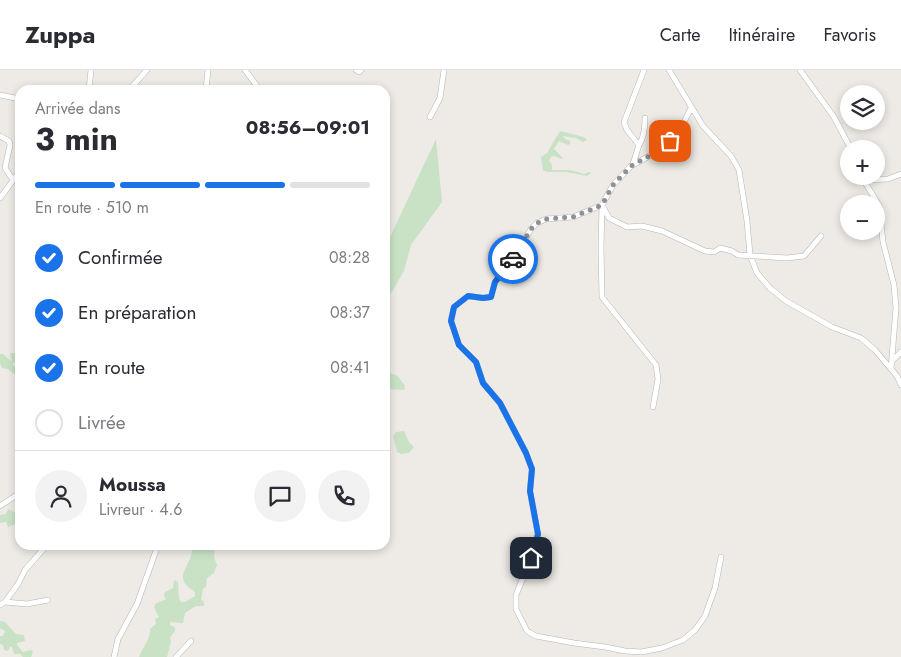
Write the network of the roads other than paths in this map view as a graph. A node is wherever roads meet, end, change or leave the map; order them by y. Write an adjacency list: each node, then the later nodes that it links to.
1 (91, 70): 11 (street)
2 (147, 70): 12 (street)
3 (208, 70): 13 (street)
4 (246, 70): 14 (street)
5 (356, 70): 6 (street)
6 (361, 70)
7 (444, 70): 18 (street)
8 (644, 70): 22 (street)
9 (669, 70): 17 (street)
10 (800, 70): 21 (street)
11 (90, 85)
12 (134, 85)
13 (206, 85)
14 (256, 85)
15 (0, 95): 16 (street)
16 (15, 98)
17 (692, 108): 23 (street); 32 (street)
18 (430, 117)
19 (645, 118): 22 (street)
20 (0, 136): 27 (street)
21 (846, 140)
22 (639, 145): 23 (street)
23 (633, 164): 30 (street)
24 (901, 174): 26 (street)
25 (15, 177): 27 (street)
26 (885, 179)
27 (13, 180): 29 (street)
28 (866, 185): 34 (street)
29 (0, 198)
30 (602, 205): 32 (street); 37 (street); 42 (street)
31 (822, 236): 32 (street)
32 (750, 255): 35 (street)
33 (901, 352): 34 (street)
34 (891, 361): 35 (street)
35 (891, 369): 36 (street)
36 (901, 385)
37 (653, 407)
38 (15, 496): 39 (street)
39 (0, 506)
40 (43, 550): 44 (street)
41 (156, 550): 46 (street)
42 (721, 557)
43 (48, 600): 44 (street)
44 (2, 604)
45 (191, 641): 47 (street)
46 (114, 657)
47 (176, 657)

